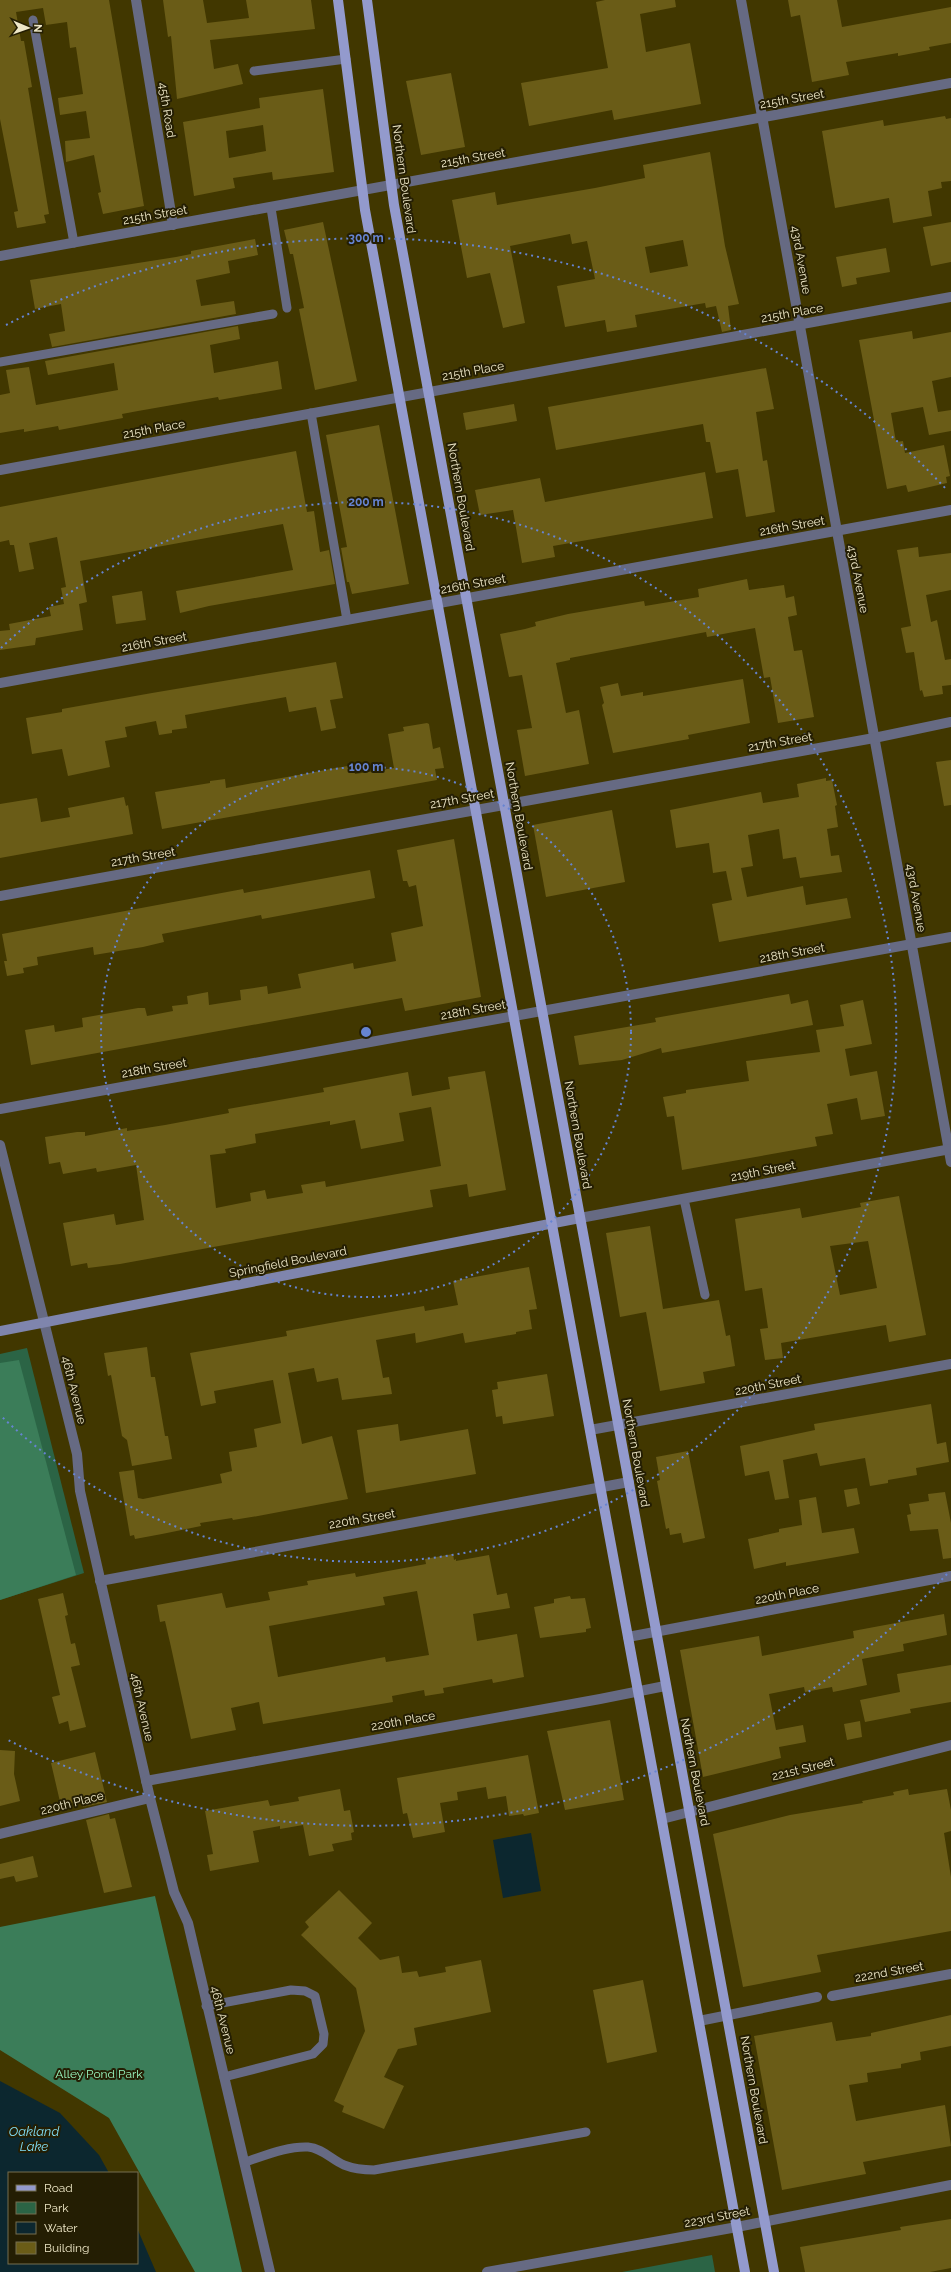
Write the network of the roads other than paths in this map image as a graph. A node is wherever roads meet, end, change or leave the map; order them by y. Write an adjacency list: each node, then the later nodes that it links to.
1 (136, 0): 13 (street, 45th Road)
2 (338, 0): 6 (main road)
3 (367, 0): 10 (main road, Northern Boulevard)
4 (741, 0): 9 (street, 43rd Avenue)
5 (33, 20): 14 (lane)
6 (346, 59): 7 (lane); 11 (main road)
7 (254, 71)
8 (951, 83): 9 (street, 215th Street)
9 (762, 118): 10 (street, 215th Street); 19 (street, 43rd Avenue)
10 (391, 186): 11 (street, 215th Street); 21 (main road, Northern Boulevard)
11 (363, 191): 12 (street, 215th Street); 22 (main road)
12 (271, 208): 13 (street, 215th Street); 17 (lane)
13 (173, 225): 14 (street, 215th Street)
14 (74, 243): 15 (street, 215th Street)
15 (0, 256)
16 (951, 297): 19 (street, 215th Place)
17 (287, 308)
18 (273, 314): 20 (lane)
19 (800, 324): 21 (street, 215th Place); 26 (street, 43rd Avenue)
20 (0, 362)
21 (428, 392): 22 (street, 215th Place); 27 (main road, Northern Boulevard)
22 (400, 397): 23 (street, 215th Place); 28 (main road)
23 (311, 413): 24 (street, 215th Place); 29 (lane)
24 (0, 470)
25 (951, 510): 26 (street, 216th Street)
26 (836, 531): 27 (street, 216th Street); 32 (street, 43rd Avenue)
27 (466, 599): 28 (street, 216th Street); 33 (main road, Northern Boulevard)
28 (438, 604): 29 (street, 216th Street); 34 (main road)
29 (347, 620): 30 (street, 216th Street)
30 (0, 683)
31 (951, 722): 32 (street, 217th Street)
32 (874, 738): 33 (street, 217th Street); 37 (street, 43rd Avenue)
33 (504, 805): 34 (street, 217th Street); 38 (main road, Northern Boulevard)
34 (476, 810): 35 (street, 217th Street); 39 (main road)
35 (0, 896)
36 (951, 937): 37 (street, 218th Street)
37 (911, 944): 38 (street, 218th Street); 42 (street, 43rd Avenue)
38 (542, 1011): 39 (street, 218th Street); 45 (main road, Northern Boulevard)
39 (514, 1016): 40 (street, 218th Street); 46 (main road)
40 (0, 1109)
41 (0, 1145): 48 (street, 46th Avenue)
42 (950, 1149): 43 (street, 43rd Avenue); 44 (street, 219th Street)
43 (951, 1162)
44 (684, 1199): 45 (street, 219th Street); 47 (lane)
45 (580, 1218): 46 (main road, Springfield Boulevard); 51 (main road, Northern Boulevard)
46 (552, 1223): 48 (main road, Springfield Boulevard); 52 (main road)
47 (704, 1295)
48 (44, 1323): 49 (main road, Springfield Boulevard); 56 (street, 46th Avenue)
49 (0, 1331)
50 (951, 1364): 51 (street, 220th Street)
51 (618, 1426): 52 (street, 220th Street); 53 (main road, Northern Boulevard)
52 (590, 1430): 54 (main road)
53 (629, 1482): 54 (street, 220th Street); 57 (main road, Northern Boulevard)
54 (600, 1487): 56 (street, 220th Street); 58 (main road)
55 (951, 1576): 57 (street, 220th Place)
56 (100, 1582): 62 (street, 46th Avenue)
57 (656, 1632): 58 (street, 220th Place); 59 (main road, Northern Boulevard)
58 (628, 1637): 60 (main road)
59 (665, 1686): 60 (street, 220th Place); 64 (main road, Northern Boulevard)
60 (638, 1691): 62 (street, 220th Place); 65 (main road)
61 (951, 1745): 64 (street, 221st Street)
62 (146, 1781): 63 (street, 46th Avenue)
63 (150, 1798): 66 (street, 220th Place); 70 (street, 46th Avenue)
64 (689, 1811): 65 (street, 221st Street); 71 (main road, Northern Boulevard)
65 (662, 1818): 72 (main road)
66 (0, 1834)
67 (951, 1974): 68 (street, 222nd Street)
68 (832, 1996)
69 (817, 1997): 71 (street)
70 (206, 2006): 73 (street, 46th Avenue); 73 (lane)
71 (727, 2015): 72 (street); 77 (main road, Northern Boulevard)
72 (699, 2021): 78 (main road)
73 (224, 2077): 75 (street, 46th Avenue)
74 (586, 2132): 75 (lane)
75 (245, 2162): 79 (street, 46th Avenue)
76 (951, 2185): 77 (street, 223rd Street)
77 (765, 2222): 78 (street, 223rd Street); 82 (main road, Northern Boulevard)
78 (737, 2227): 80 (street, 223rd Street); 81 (main road)
79 (270, 2272)
80 (487, 2272)
81 (745, 2272)
82 (774, 2272)

